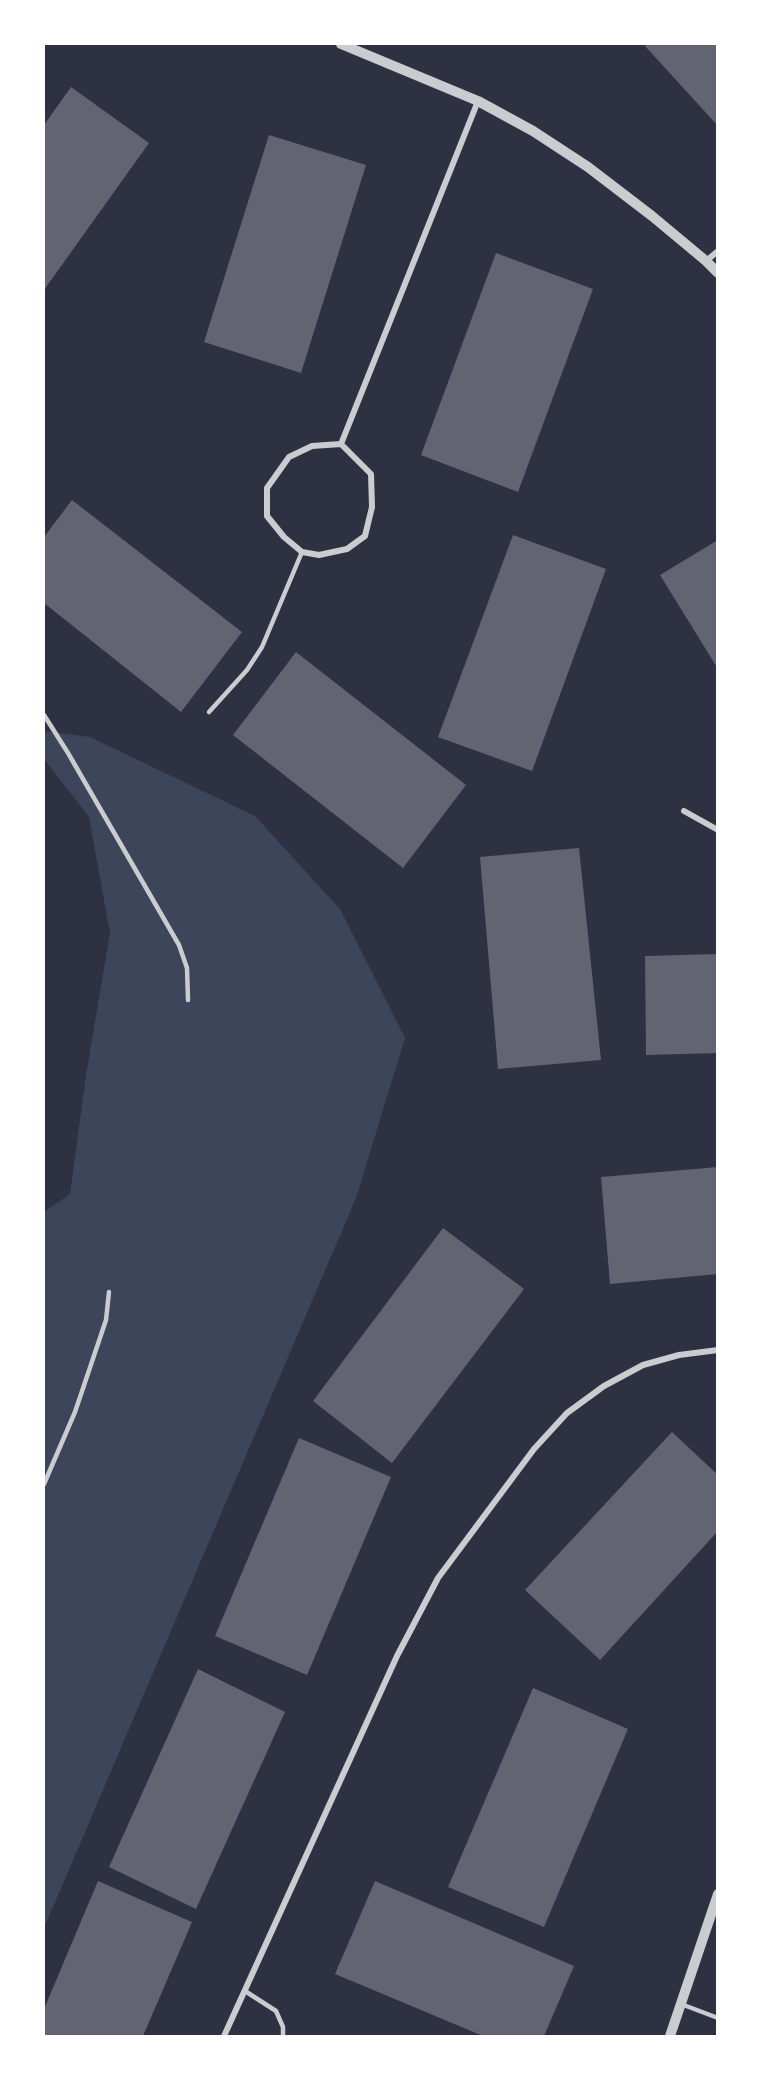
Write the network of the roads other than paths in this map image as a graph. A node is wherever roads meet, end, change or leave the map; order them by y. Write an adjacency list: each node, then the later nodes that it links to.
1 (341, 44): 2 (street)
2 (478, 101): 4 (street); 6 (street)
3 (717, 251): 4 (street)
4 (706, 261): 5 (street)
5 (717, 273)
6 (341, 444): 7 (street); 7 (street)
7 (302, 552): 8 (lane)
8 (209, 712)
9 (44, 715): 12 (lane)
10 (684, 811): 11 (street)
11 (717, 830)
12 (188, 1000)
13 (109, 1292): 15 (lane)
14 (717, 1350): 17 (street)
15 (44, 1484)
16 (717, 1894): 18 (street)
17 (245, 1991): 20 (street); 21 (lane)
18 (681, 2004): 19 (lane); 22 (street)
19 (717, 2018)
20 (224, 2037)
21 (283, 2037)
22 (670, 2037)

